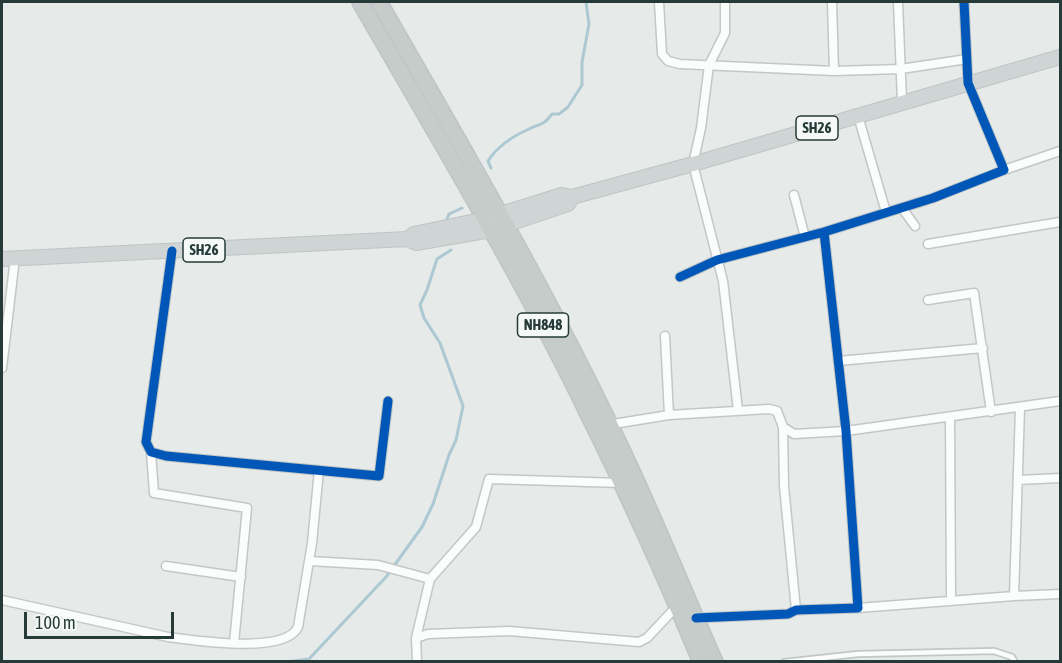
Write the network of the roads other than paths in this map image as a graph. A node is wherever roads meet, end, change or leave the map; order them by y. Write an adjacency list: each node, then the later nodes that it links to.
1 (360, 2): 24 (highway, NH848)
2 (379, 2): 22 (highway, NH848)
3 (659, 2): 10 (street)
4 (725, 2): 10 (street)
5 (832, 2): 12 (street)
6 (898, 2): 11 (street)
7 (964, 2): 9 (street)
8 (1060, 57): 13 (main road, SH26)
9 (967, 59): 11 (street); 13 (street)
10 (709, 65): 12 (street); 17 (street)
11 (901, 69): 12 (street); 14 (street)
12 (834, 71)
13 (969, 83): 14 (main road, SH26); 18 (street)
14 (902, 102): 15 (main road, SH26)
15 (858, 116): 17 (main road, SH26); 21 (street)
16 (1060, 151): 18 (street)
17 (693, 164): 22 (main road, SH26); 31 (street)
18 (1004, 170): 20 (street)
19 (794, 195): 27 (street)
20 (902, 208): 21 (street); 25 (street)
21 (886, 212): 26 (street)
22 (504, 220): 24 (main road, SH26); 45 (highway, NH848)
23 (1060, 222): 28 (street)
24 (488, 225): 29 (main road, SH26); 45 (highway, NH848)
25 (915, 226)
26 (824, 232): 27 (street); 36 (street)
27 (805, 237): 31 (street)
28 (928, 244)
29 (172, 251): 30 (main road, SH26); 48 (street)
30 (8, 258): 37 (street)
31 (717, 260): 32 (street); 41 (street)
32 (680, 277)
33 (928, 300): 35 (street)
34 (665, 336): 43 (street)
35 (982, 348): 36 (street); 42 (street)
36 (838, 361): 47 (street)
37 (2, 368)
38 (388, 401): 49 (street)
39 (1060, 402): 40 (street)
40 (1020, 408): 42 (street); 51 (street)
41 (738, 410): 43 (street); 46 (street)
42 (991, 412): 44 (street)
43 (669, 414): 45 (street)
44 (950, 417): 47 (street); 60 (street)
45 (603, 427): 52 (highway, NH848); 64 (highway, NH848)
46 (783, 427): 47 (street); 63 (street)
47 (846, 431): 62 (street)
48 (151, 452): 49 (street); 55 (street)
49 (319, 470): 53 (street)
50 (1060, 478): 51 (street)
51 (1017, 480): 58 (street)
52 (622, 483): 56 (street); 61 (highway, NH848)
53 (310, 561): 56 (street); 66 (street)
54 (166, 566): 55 (street)
55 (241, 577): 66 (street)
56 (430, 579): 65 (street)
57 (1060, 594): 58 (street)
58 (1014, 596): 60 (street)
59 (2, 600): 66 (street)
60 (951, 601): 62 (street)
61 (676, 606): 65 (street); 69 (highway, NH848)
62 (858, 608): 63 (street)
63 (796, 610): 64 (street)
64 (696, 618): 70 (highway, NH848)
65 (416, 638): 68 (street)
66 (234, 643)
67 (810, 660): 71 (lane); 72 (lane)
68 (417, 662)
69 (700, 662)
70 (716, 662)
71 (784, 662)
72 (1015, 662)

